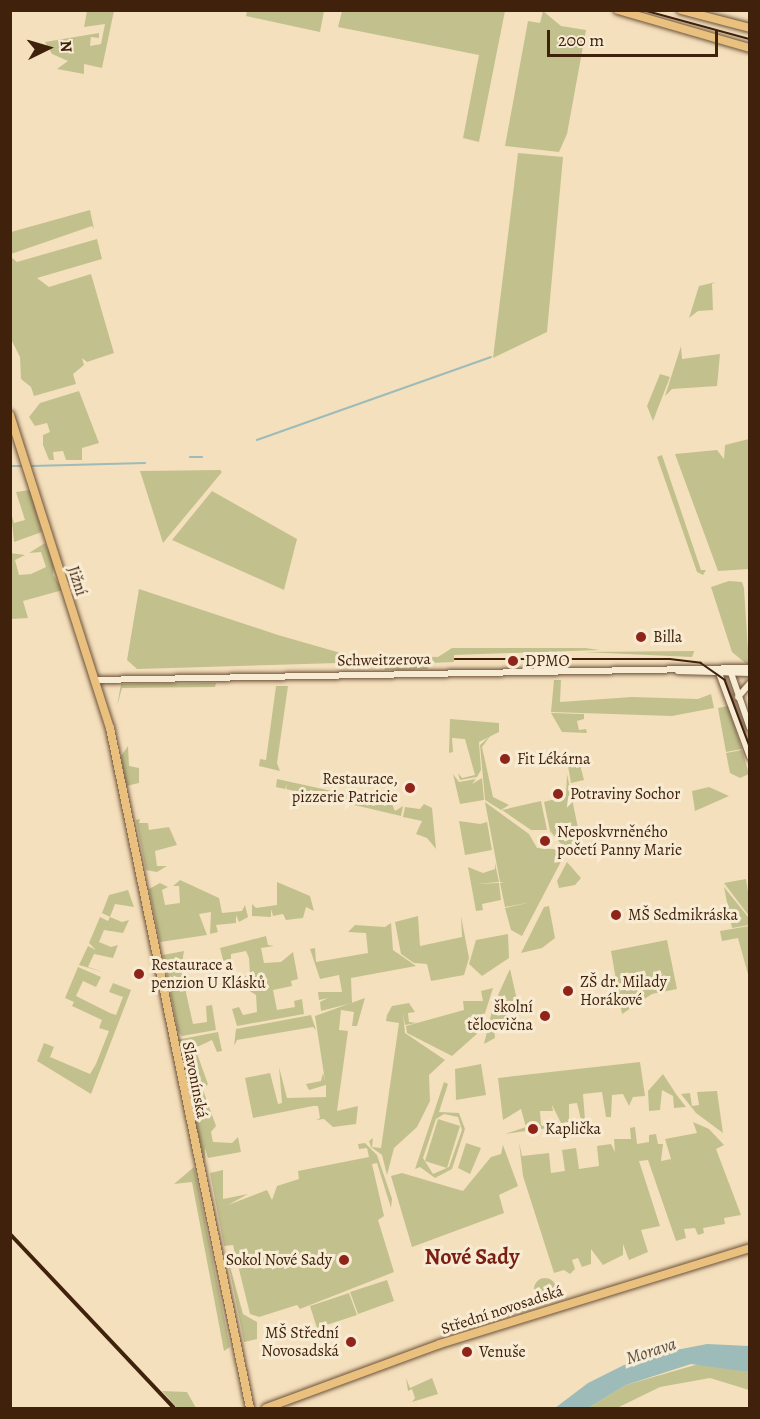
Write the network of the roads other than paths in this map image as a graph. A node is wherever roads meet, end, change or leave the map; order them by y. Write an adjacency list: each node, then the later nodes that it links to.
1 (618, 10): 4 (main road)
2 (681, 10): 3 (main road)
3 (750, 28)
4 (750, 48)
5 (10, 416): 11 (main road, Jižní)
6 (750, 668): 7 (street, Schweitzerova)
7 (729, 669): 8 (street, Schweitzerova); 9 (street, Schweitzerova); 10 (street, Schweitzerova); 13 (street)
8 (675, 670): 9 (street, Schweitzerova); 11 (street, Schweitzerova)
9 (719, 673): 16 (street)
10 (750, 673)
11 (94, 680): 15 (main road, Jižní)
12 (750, 683): 13 (street)
13 (738, 696): 14 (street)
14 (750, 728)
15 (116, 756): 18 (main road, Slavonínská)
16 (750, 757)
17 (750, 1248): 19 (main road, Střední novosadská)
18 (250, 1408)
19 (266, 1408)

